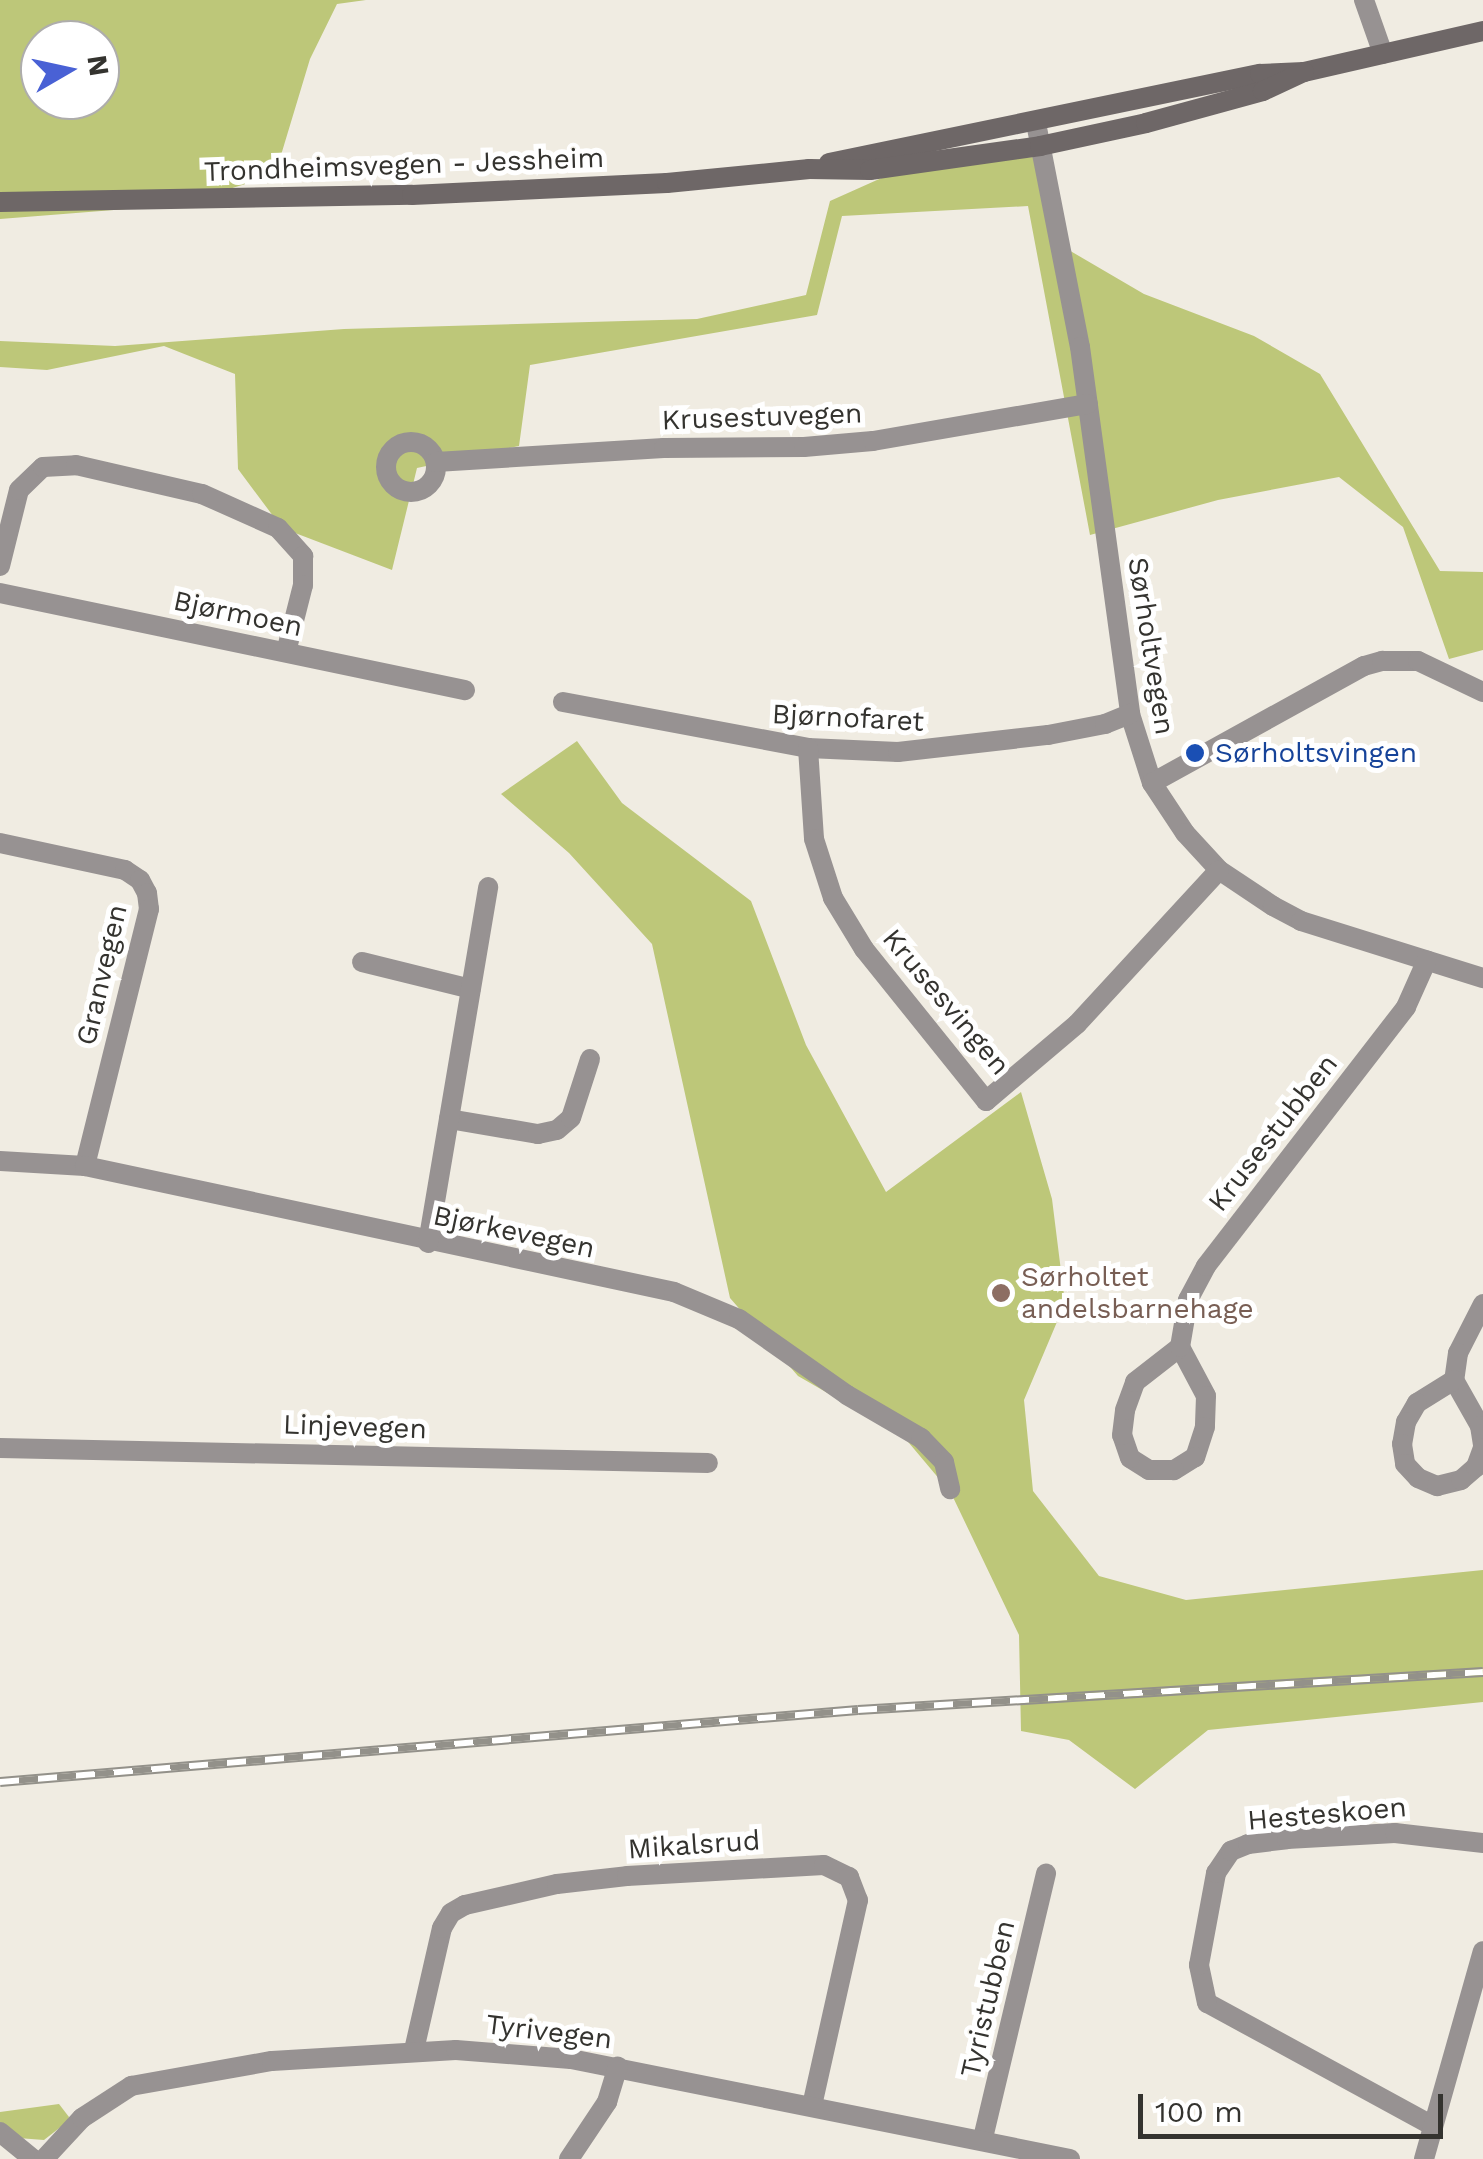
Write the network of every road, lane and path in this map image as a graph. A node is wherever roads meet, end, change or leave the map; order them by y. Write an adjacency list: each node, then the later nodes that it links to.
1 (1364, 0): 3 (street)
2 (1483, 31): 3 (main road, Trondheimsvegen - Jessheim)
3 (1383, 54): 4 (main road, Trondheimsvegen - Jessheim)
4 (1304, 72): 5 (main road, Trondheimsvegen - Jessheim); 6 (main road, Trondheimsvegen - Jessheim)
5 (1036, 123): 6 (street, Sørholtvegen); 7 (main road, Trondheimsvegen - Jessheim)
6 (1040, 146): 7 (main road, Trondheimsvegen - Jessheim); 9 (street, Sørholtvegen)
7 (809, 169): 8 (main road, Trondheimsvegen - Jessheim)
8 (0, 202)
9 (1088, 404): 10 (street, Krusestuvegen); 17 (street, Sørholtvegen)
10 (436, 462)
11 (0, 566): 13 (street)
12 (0, 593): 13 (street, Bjørmoen)
13 (286, 652): 14 (street, Bjørmoen)
14 (465, 690)
15 (1483, 692): 19 (street)
16 (563, 702): 18 (street, Bjørnofaret)
17 (1130, 714): 18 (street, Bjørnofaret); 19 (street, Sørholtvegen)
18 (808, 748): 21 (street, Krusesvingen)
19 (1152, 783): 21 (street, Sørholtvegen)
20 (0, 843): 30 (street, Granvegen)
21 (1219, 870): 23 (street, Sørholtvegen)
22 (488, 887): 26 (street)
23 (1426, 960): 25 (street, Sørholtvegen); 33 (street, Krusestubben)
24 (362, 962): 26 (street)
25 (1483, 978)
26 (471, 989): 28 (street)
27 (590, 1059): 28 (street)
28 (449, 1119): 31 (street)
29 (0, 1161): 30 (street, Bjørkevegen)
30 (85, 1166): 31 (street, Bjørkevegen)
31 (428, 1242): 38 (street, Bjørkevegen)
32 (1483, 1304): 34 (street)
33 (1180, 1346): 33 (street)
34 (1454, 1380): 35 (street); 35 (street)
35 (1483, 1447)
36 (0, 1448): 37 (street, Linjevegen)
37 (708, 1463)
38 (950, 1489)
39 (1483, 1843): 46 (street, Hesteskoen)
40 (1046, 1873): 48 (street, Tyristubben)
41 (1483, 1951): 42 (street)
42 (1475, 2010): 46 (street)
43 (414, 2050): 44 (street, Tyrivegen); 45 (street, Mikalsrud); 50 (street, Tyrivegen)
44 (618, 2068): 45 (street, Tyrivegen); 51 (street)
45 (812, 2105): 48 (street, Tyrivegen)
46 (1432, 2126): 53 (street)
47 (0, 2132): 49 (street)
48 (983, 2138): 52 (street, Tyrivegen)
49 (33, 2159)
50 (44, 2159)
51 (569, 2159)
52 (1070, 2159)
53 (1424, 2159)

